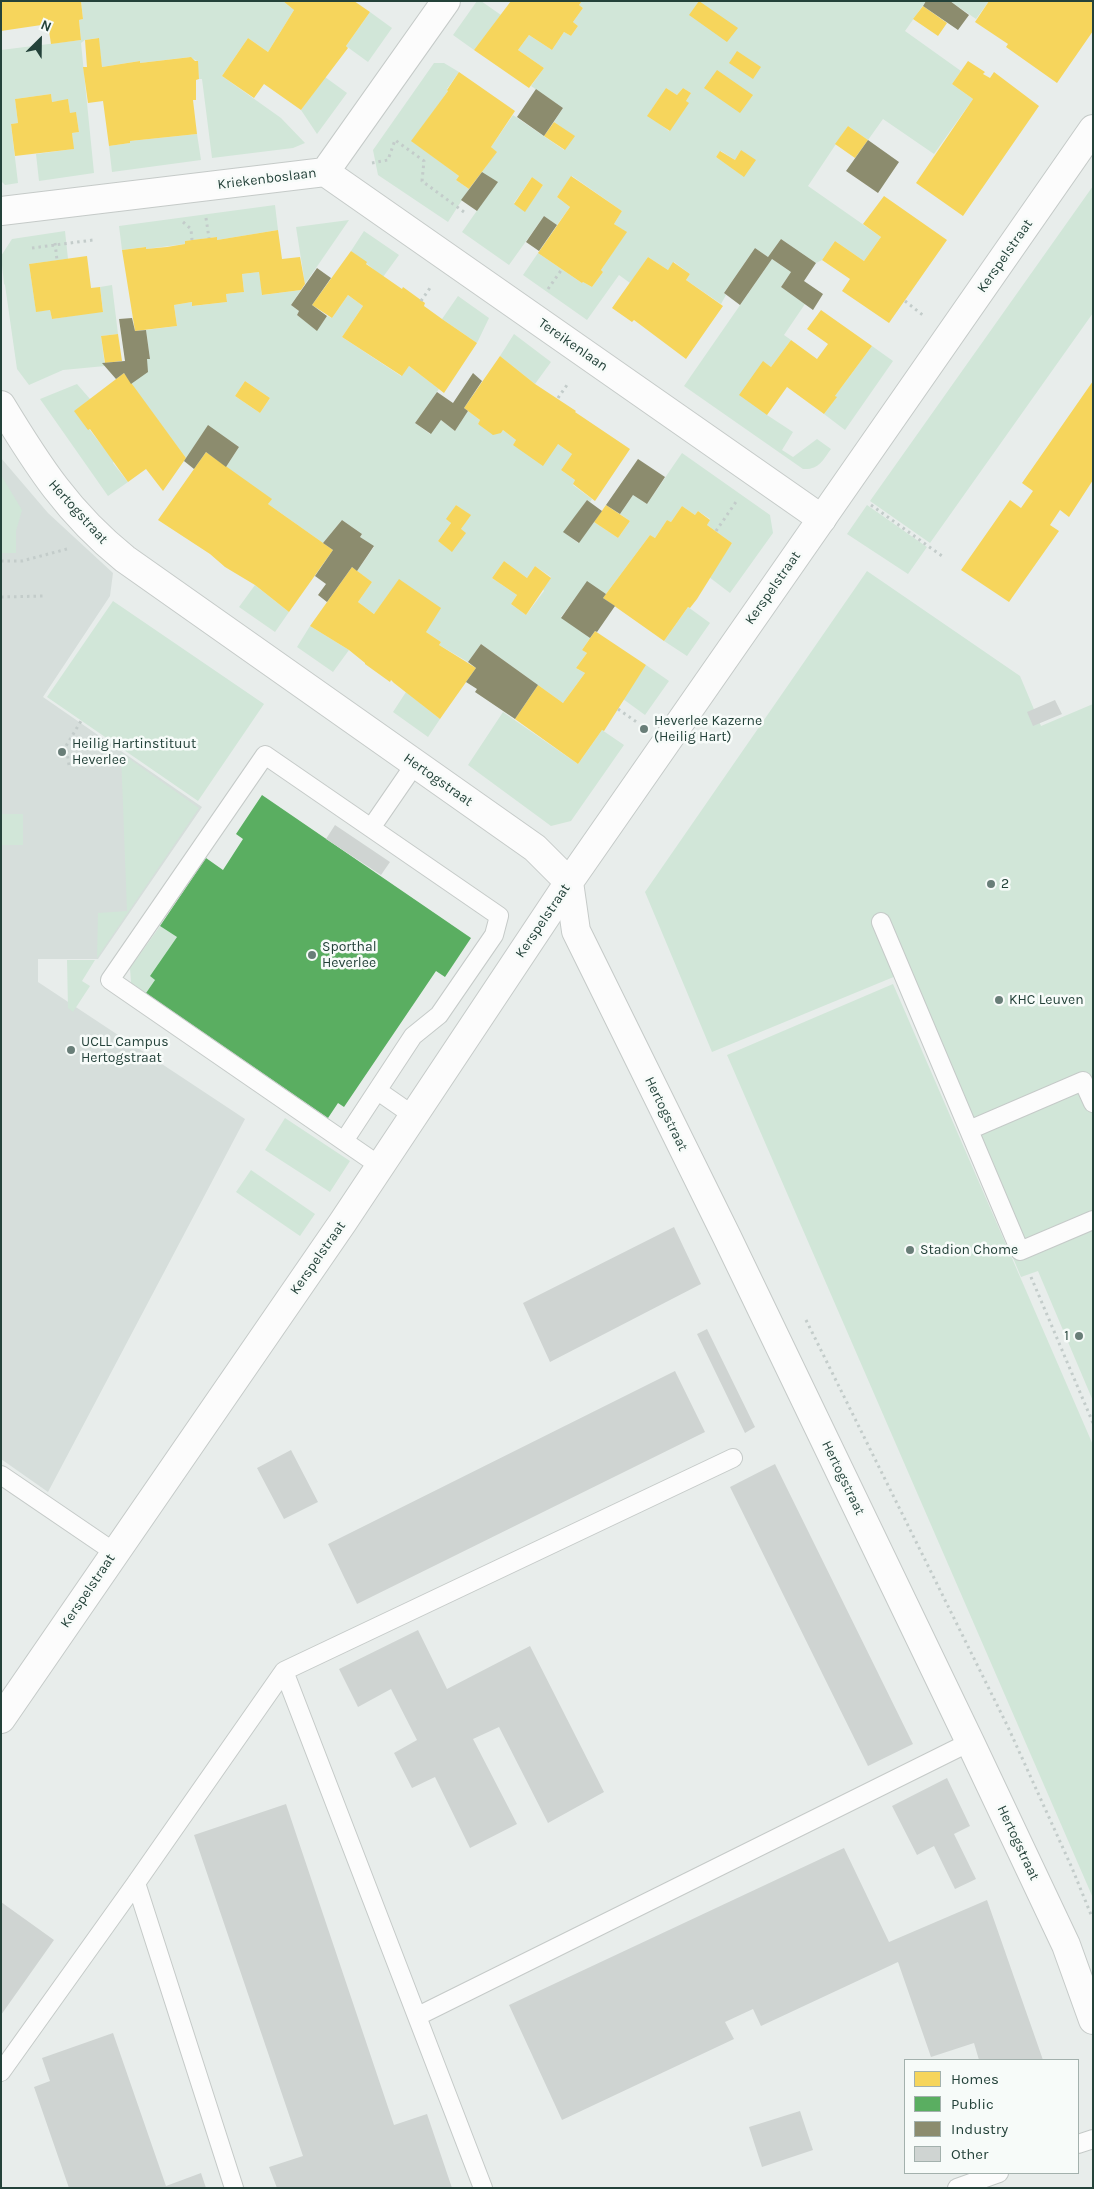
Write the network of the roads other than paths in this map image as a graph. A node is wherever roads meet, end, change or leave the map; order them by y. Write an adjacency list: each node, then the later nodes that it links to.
1 (446, 1): 3 (street, Kriekenboslaan)
2 (1093, 129): 6 (street, Kerspelstraat)
3 (325, 172): 4 (street, Kriekenboslaan); 6 (street, Tereikenlaan)
4 (1, 211)
5 (1, 405): 7 (street, Hertogstraat)
6 (822, 519): 9 (street, Kerspelstraat)
7 (416, 764): 8 (lane); 9 (street, Hertogstraat)
8 (371, 828): 11 (lane); 15 (lane)
9 (569, 882): 13 (street, Kerspelstraat); 23 (street, Hertogstraat)
10 (881, 922): 14 (lane)
11 (378, 1091): 13 (lane); 15 (lane)
12 (1093, 1103): 14 (lane)
13 (414, 1116): 16 (street, Kerspelstraat)
14 (969, 1130): 17 (lane)
15 (344, 1141): 16 (lane)
16 (380, 1166): 20 (street, Kerspelstraat)
17 (1093, 1220)
18 (733, 1458): 21 (lane)
19 (1, 1474): 20 (lane)
20 (114, 1552): 22 (street, Kerspelstraat)
21 (284, 1671): 24 (lane); 25 (lane)
22 (1, 1719)
23 (970, 1742): 25 (lane); 26 (street, Hertogstraat)
24 (136, 1883): 27 (lane); 31 (lane)
25 (418, 2016): 32 (lane)
26 (1093, 2020)
27 (1, 2072)
28 (1093, 2139): 29 (lane)
29 (1079, 2144)
30 (996, 2174): 33 (lane)
31 (234, 2188)
32 (483, 2188)
33 (957, 2188)

